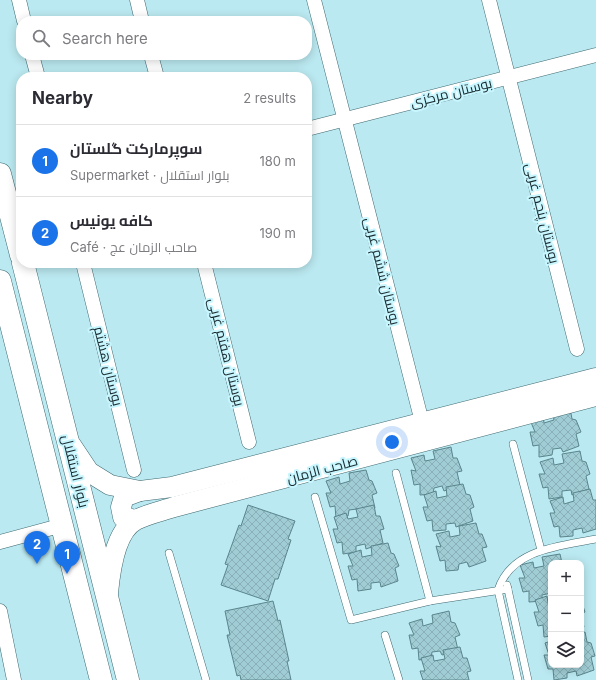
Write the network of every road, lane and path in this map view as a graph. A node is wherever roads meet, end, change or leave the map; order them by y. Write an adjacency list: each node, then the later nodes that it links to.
1 (19, 0): 5 (street)
2 (137, 0): 6 (street)
3 (314, 0): 13 (street, بوستان ششم غربی)
4 (488, 0): 12 (street, بوستان پنجم غربی)
5 (23, 16)
6 (141, 16)
7 (596, 55): 12 (street, بوستان مرکزی)
8 (33, 60): 10 (street)
9 (152, 60): 11 (street)
10 (37, 72)
11 (156, 72)
12 (508, 77): 13 (street, بوستان مرکزی); 24 (street, بوستان پنجم غربی)
13 (344, 119): 14 (street, بوستان مرکزی); 27 (street, بوستان ششم غربی)
14 (312, 128)
15 (0, 174): 16 (main road, بلوار استقلال)
16 (10, 204): 17 (main road, بلوار استقلال)
17 (16, 233)
18 (0, 240): 19 (main road)
19 (16, 249)
20 (24, 268): 28 (main road, بلوار استقلال)
21 (84, 268): 31 (street, بوستان هشتم)
22 (205, 268): 29 (street, بوستان هفتم غربی)
23 (0, 281): 36 (main road, بلوار استقلال)
24 (578, 349)
25 (596, 378): 27 (main road, صاحب الزمان)
26 (596, 396): 35 (main road, صاحب الزمان)
27 (422, 422): 33 (main road, صاحب الزمان)
28 (69, 442): 33 (main road, صاحب الزمان); 45 (main road, بلوار استقلال)
29 (249, 442)
30 (513, 444): 39 (lane)
31 (134, 470)
32 (396, 473): 44 (lane)
33 (140, 491): 35 (main road)
34 (315, 497): 44 (lane)
35 (135, 520): 45 (main road)
36 (63, 525): 38 (street); 49 (main road, بلوار استقلال)
37 (596, 539): 39 (lane)
38 (0, 542)
39 (541, 550): 41 (lane)
40 (169, 553): 51 (lane)
41 (504, 577): 42 (lane); 43 (lane)
42 (508, 589): 43 (lane); 54 (lane)
43 (498, 590): 44 (lane); 53 (lane)
44 (430, 601)
45 (107, 603): 50 (main road, بلوار استقلال)
46 (0, 611): 48 (street)
47 (385, 635): 52 (lane)
48 (14, 680)
49 (101, 680)
50 (128, 680)
51 (206, 680)
52 (399, 680)
53 (518, 680)
54 (528, 680)

